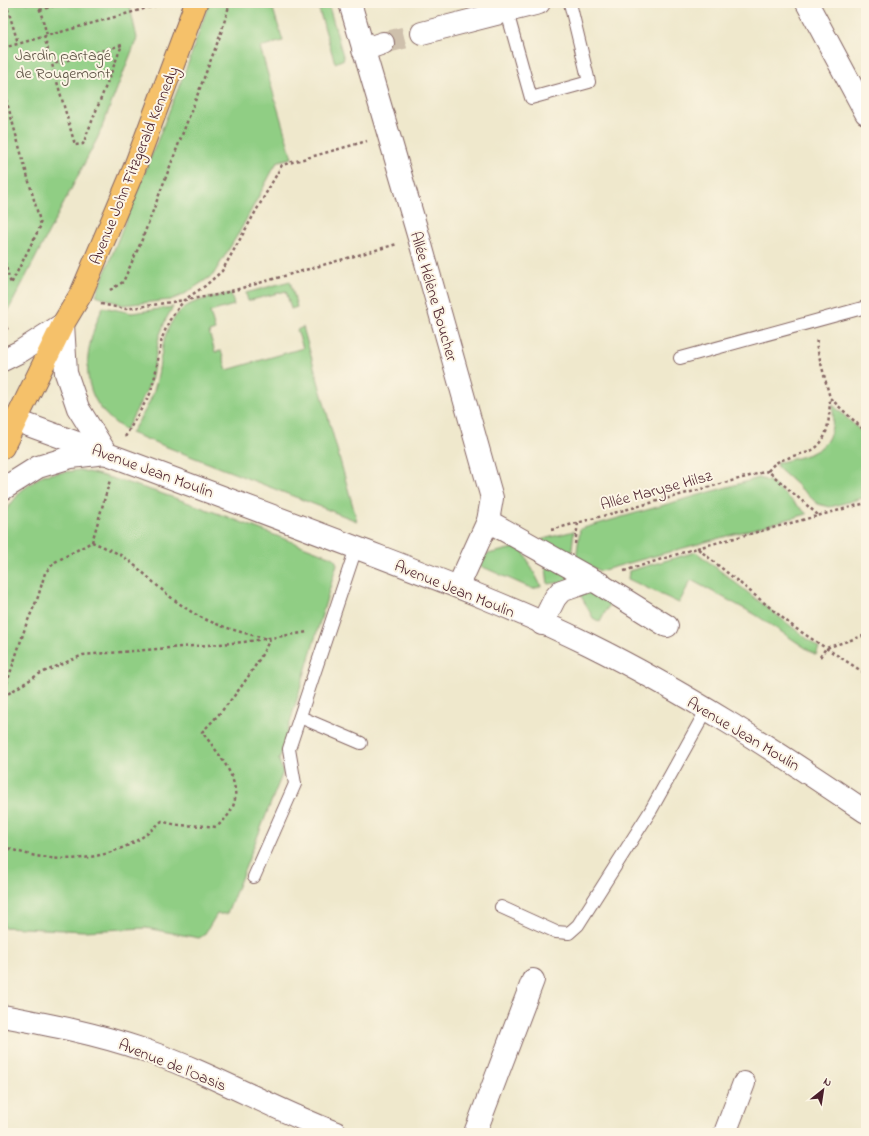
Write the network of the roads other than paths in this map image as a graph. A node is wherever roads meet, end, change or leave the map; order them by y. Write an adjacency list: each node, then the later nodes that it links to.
1 (196, 3): 10 (main road, Avenue John Fitzgerald Kennedy)
2 (350, 3): 17 (street, Allée Hélène Boucher)
3 (539, 3): 6 (street)
4 (570, 3): 6 (lane)
5 (807, 3): 8 (street)
6 (507, 12): 7 (street)
7 (422, 33)
8 (866, 113)
9 (866, 306): 11 (lane)
10 (63, 324): 12 (street); 13 (main road, Avenue John Fitzgerald Kennedy); 15 (street)
11 (680, 358)
12 (3, 360)
13 (10, 418): 14 (main road, Avenue John Fitzgerald Kennedy); 15 (street, Avenue Jean Moulin)
14 (3, 447)
15 (106, 453): 16 (street); 18 (street, Avenue Jean Moulin)
16 (3, 489)
17 (488, 521): 19 (street); 20 (street, Allée Hélène Boucher)
18 (356, 548): 20 (street, Avenue Jean Moulin); 24 (lane)
19 (593, 580): 21 (street); 22 (street)
20 (458, 587): 22 (street, Avenue Jean Moulin)
21 (670, 621)
22 (542, 624): 23 (street, Avenue Jean Moulin)
23 (707, 709): 26 (street, Avenue Jean Moulin); 28 (lane)
24 (300, 717): 25 (lane); 27 (lane)
25 (361, 743)
26 (866, 812)
27 (254, 877)
28 (501, 907)
29 (533, 980): 33 (street)
30 (3, 1016): 32 (street, Avenue de l'Oasis)
31 (744, 1083): 34 (street)
32 (336, 1133)
33 (475, 1133)
34 (725, 1133)

